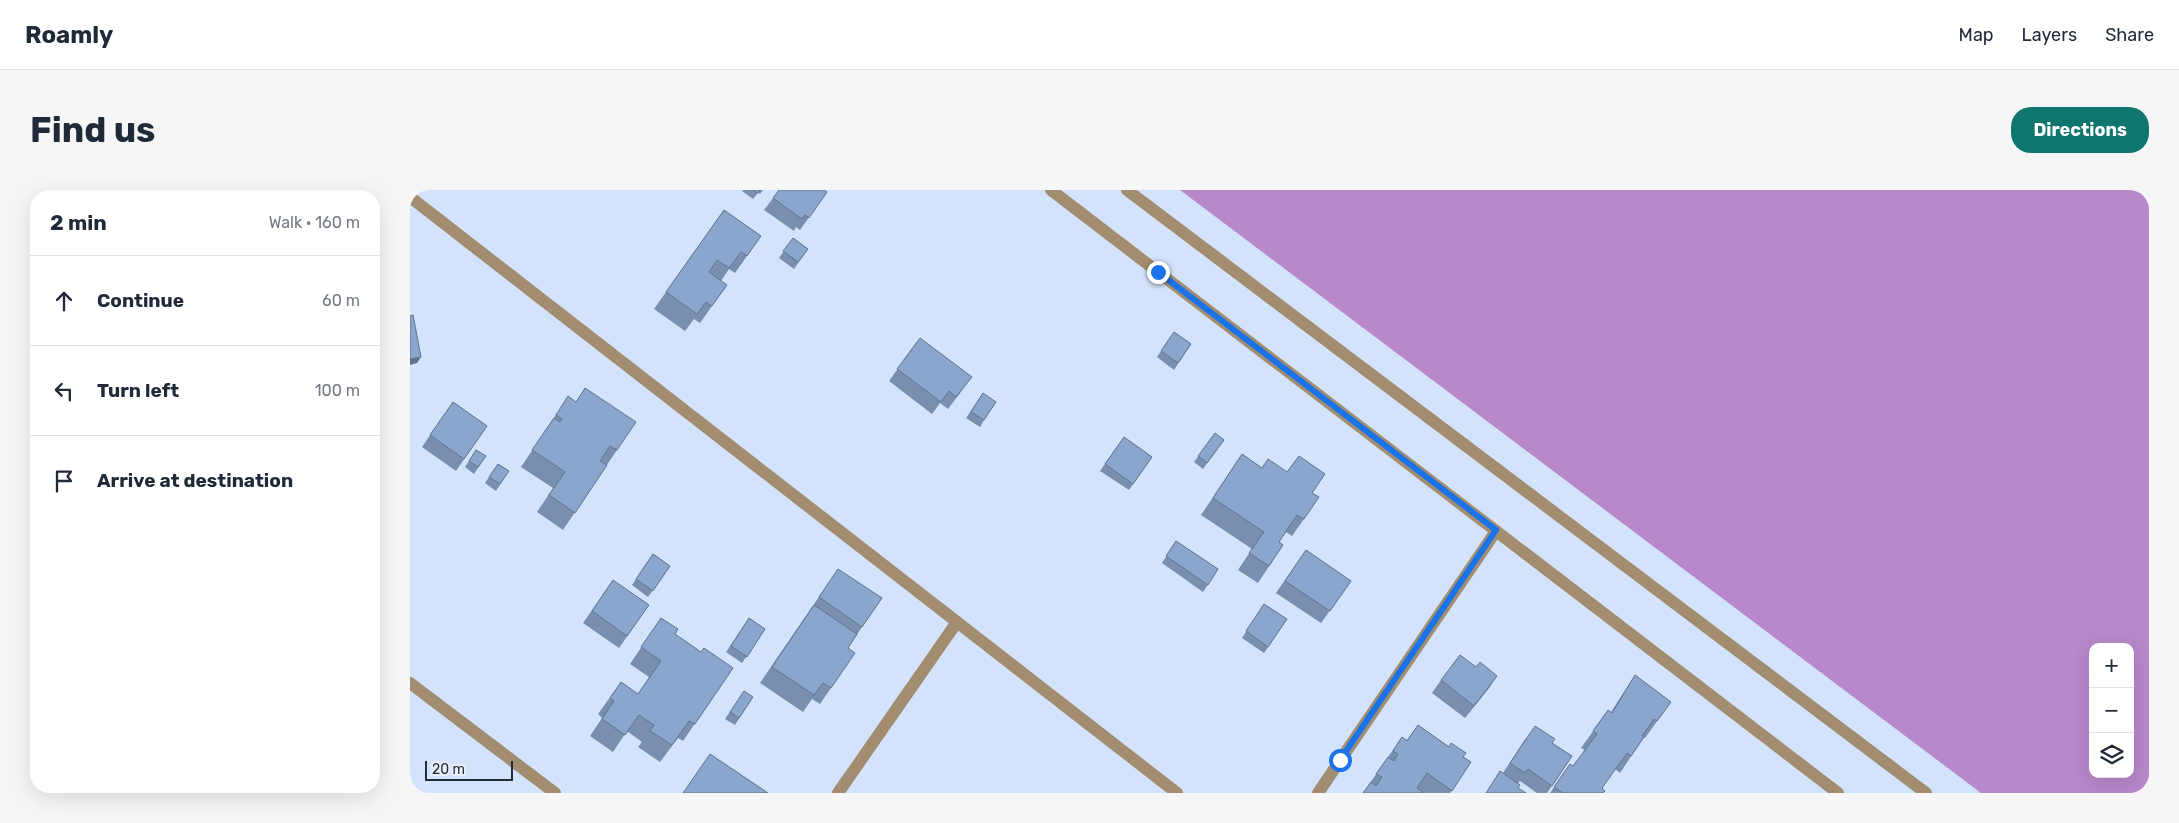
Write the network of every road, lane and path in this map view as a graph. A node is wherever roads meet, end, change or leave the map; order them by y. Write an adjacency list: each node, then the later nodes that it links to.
1 (1051, 190): 4 (street)
2 (1127, 190): 12 (street)
3 (410, 197): 5 (street)
4 (1496, 530): 10 (street); 11 (street)
5 (957, 622): 8 (street); 9 (street)
6 (410, 683): 7 (street)
7 (555, 793)
8 (838, 793)
9 (1177, 793)
10 (1318, 793)
11 (1838, 793)
12 (1926, 793)

